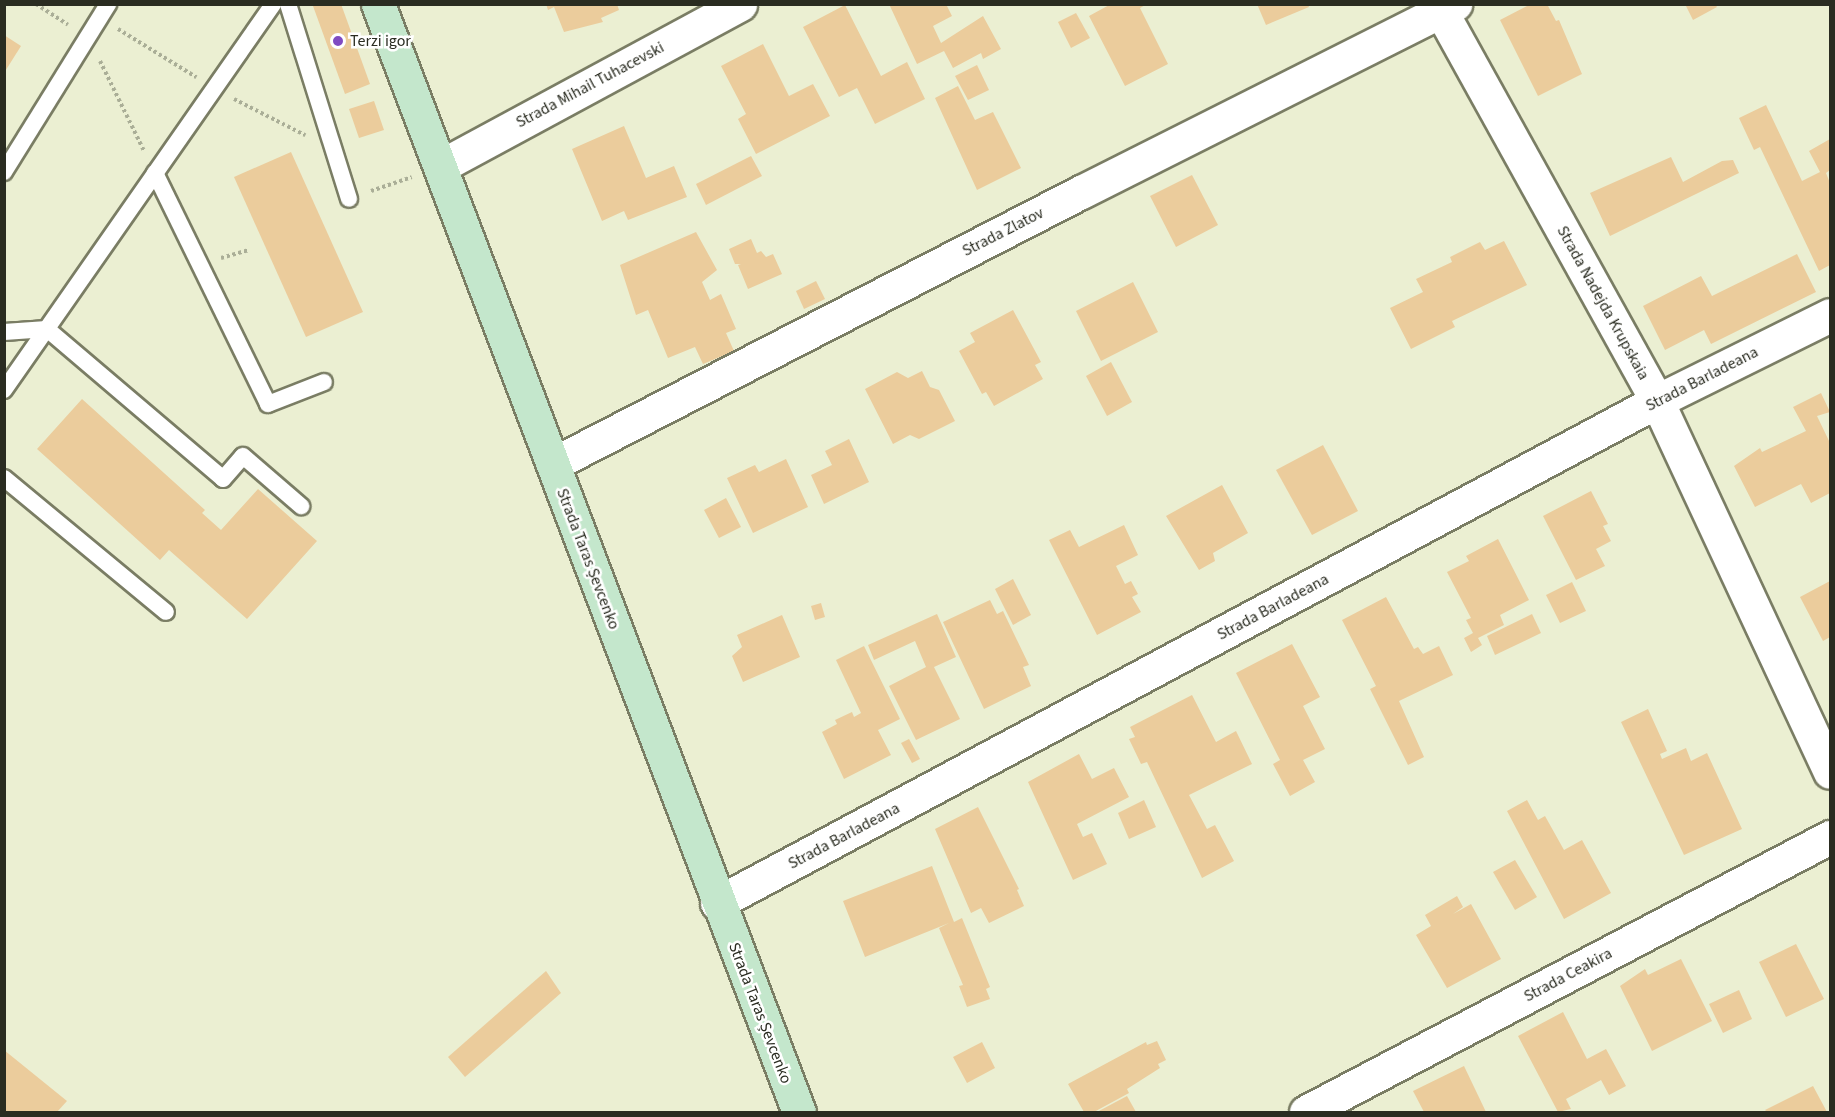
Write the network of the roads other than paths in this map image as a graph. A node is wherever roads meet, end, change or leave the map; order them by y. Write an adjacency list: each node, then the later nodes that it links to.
1 (108, 4): 8 (lane)
2 (273, 4): 9 (lane)
3 (288, 4): 10 (lane)
4 (378, 4): 7 (main road, Strada Taras Șevcenko)
5 (740, 4): 7 (street, Strada Mihail Tuhacevski)
6 (1444, 7): 16 (street, Strada Nadejda Krupskaia); 17 (street, Strada Zlatov)
7 (441, 166): 17 (main road, Strada Taras Șevcenko)
8 (4, 172)
9 (155, 173): 12 (lane); 14 (lane)
10 (349, 199)
11 (1830, 315): 16 (street, Strada Barladeana)
12 (47, 329): 13 (lane); 15 (lane); 19 (lane)
13 (4, 332)
14 (324, 382)
15 (4, 390)
16 (1658, 401): 21 (street, Strada Nadejda Krupskaia); 23 (street, Strada Barladeana)
17 (553, 464): 23 (main road, Strada Taras Șevcenko)
18 (4, 478): 20 (lane)
19 (301, 506)
20 (166, 612)
21 (1830, 772)
22 (1830, 837): 25 (street, Strada Ceakira)
23 (717, 903): 24 (main road, Strada Taras Șevcenko)
24 (799, 1113)
25 (1306, 1113)

